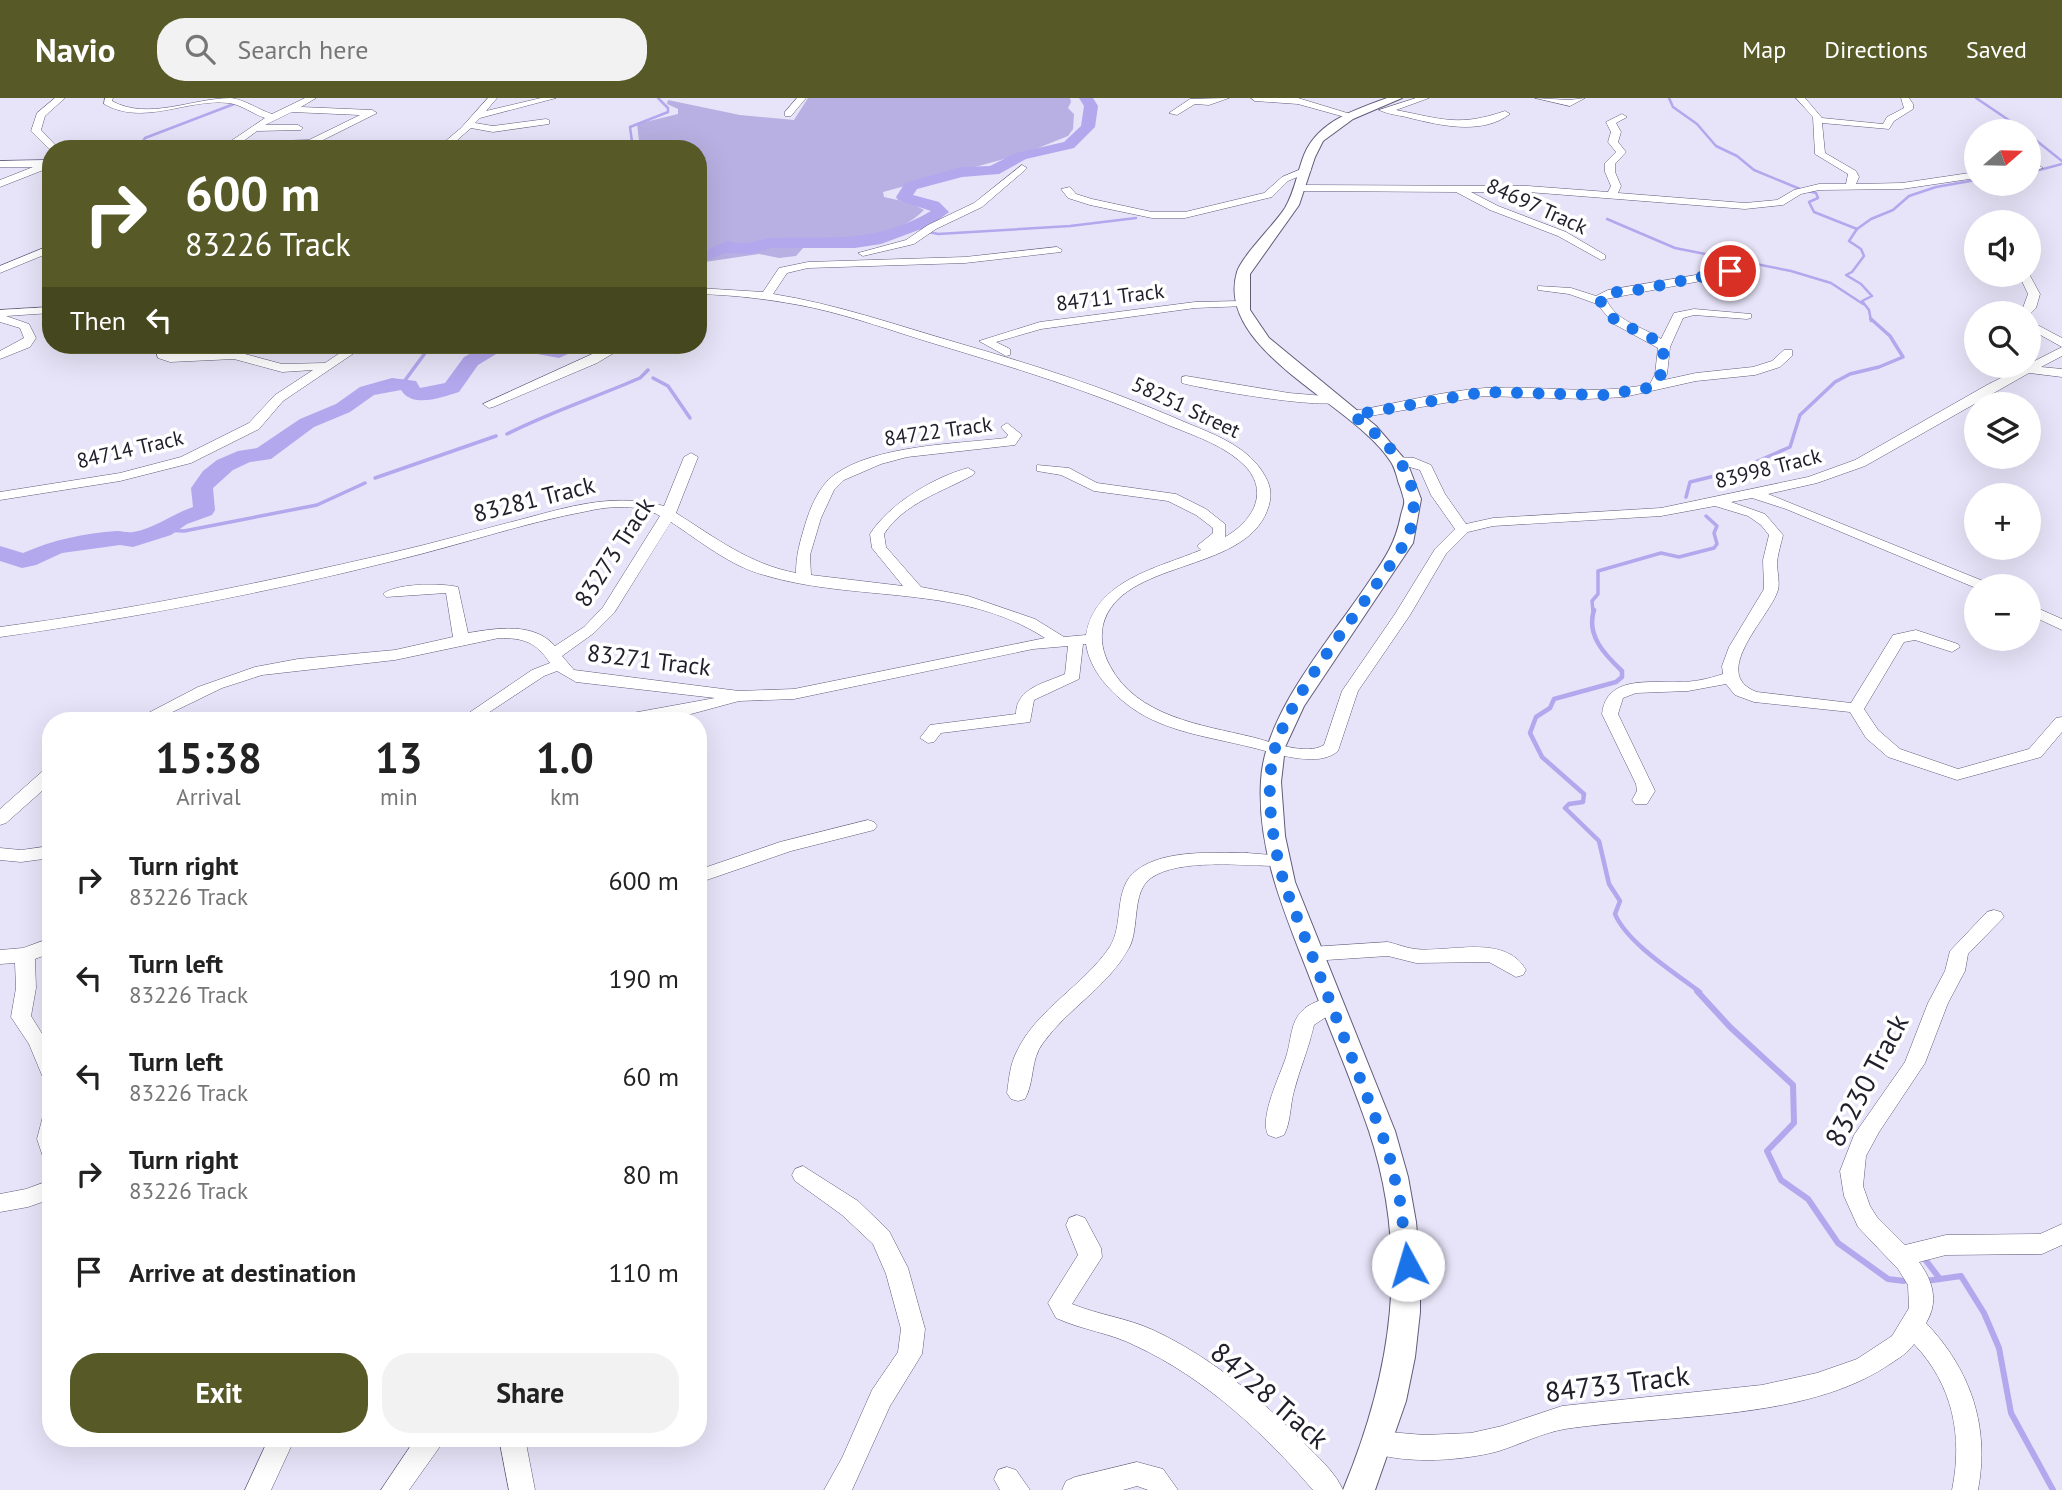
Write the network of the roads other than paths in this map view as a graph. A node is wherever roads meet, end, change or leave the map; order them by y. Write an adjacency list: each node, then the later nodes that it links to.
1 (61, 98): 29 (street)
2 (109, 98): 22 (street)
3 (311, 98): 15 (street)
4 (493, 98): 20 (street)
5 (552, 98): 20 (street)
6 (802, 98): 18 (street)
7 (1225, 98): 17 (street)
8 (1255, 98): 21 (street)
9 (1397, 98): 16 (main road)
10 (1425, 98): 16 (street)
11 (1539, 98): 12 (street)
12 (1581, 98)
13 (1800, 98): 24 (street)
14 (1905, 98): 24 (street)
15 (287, 109): 22 (street); 31 (street)
16 (1377, 109): 19 (street); 21 (main road)
17 (1174, 113)
18 (788, 114)
19 (1505, 114)
20 (477, 116): 26 (street)
21 (1352, 116): 37 (main road)
22 (272, 117): 27 (street)
23 (1622, 117): 44 (street)
24 (1819, 120): 40 (street)
25 (546, 122): 26 (street)
26 (468, 125): 32 (street)
27 (254, 128): 28 (street); 30 (street)
28 (298, 128)
29 (45, 140)
30 (238, 140)
31 (317, 140)
32 (451, 140)
33 (42, 163): 34 (street)
34 (0, 164)
35 (42, 168): 39 (street)
36 (1022, 169): 48 (street)
37 (1306, 170): 41 (main road); 42 (street)
38 (1964, 177): 40 (street)
39 (0, 184)
40 (1850, 187): 44 (street)
41 (1300, 188): 43 (street); 55 (main road)
42 (1066, 189)
43 (1458, 189): 44 (street); 47 (street, 84697 Track)
44 (1612, 195)
45 (1056, 250): 48 (street)
46 (42, 252): 49 (street)
47 (1601, 257)
48 (823, 263): 53 (street)
49 (0, 270)
50 (1749, 270): 54 (street)
51 (1542, 288): 54 (street)
52 (707, 292): 53 (street, 58251 Street)
53 (766, 296): 70 (street, 58251 Street)
54 (1602, 302): 61 (street)
55 (1242, 304): 70 (street, 84711 Track); 76 (main road)
56 (42, 311): 57 (street)
57 (0, 315): 67 (street)
58 (1747, 316): 61 (street)
59 (2041, 331): 60 (street)
60 (2062, 343)
61 (1664, 347): 75 (street)
62 (2062, 351): 68 (street, 83998 Track)
63 (1788, 353): 75 (street)
64 (162, 354): 69 (street)
65 (346, 354): 69 (street, 84714 Track)
66 (606, 354): 77 (street)
67 (0, 355)
68 (2041, 362)
69 (328, 366): 85 (street, 84714 Track)
70 (1024, 366): 89 (street, 58251 Street)
71 (2041, 371): 72 (street)
72 (2062, 373)
73 (2010, 378): 84 (street, 83998 Track)
74 (1186, 380): 76 (street)
75 (1654, 387): 78 (street)
76 (1336, 401): 78 (main road)
77 (489, 404)
78 (1353, 415): 81 (main road)
79 (1007, 427): 91 (street, 84722 Track)
80 (691, 457): 87 (street, 83273 Track)
81 (1400, 460): 88 (street); 110 (main road)
82 (1042, 468): 89 (street)
83 (968, 472): 92 (street)
84 (1754, 494): 86 (street, 83998 Track); 90 (street)
85 (0, 496)
86 (1710, 503): 88 (street, 83998 Track); 102 (street)
87 (668, 515): 91 (street, 83281 Track); 96 (street, 83281 Track); 101 (street, 83273 Track)
88 (1460, 532): 110 (street)
89 (1173, 564): 97 (street, 58251 Street)
90 (1964, 578)
91 (804, 579): 92 (street, 83281 Track)
92 (915, 590): 98 (street, 83281 Track)
93 (391, 594): 99 (street)
94 (2041, 614): 95 (street)
95 (2062, 625)
96 (0, 632)
97 (1085, 639): 98 (street, 83271 Track); 109 (street, 58251 Street); 110 (street)
98 (1058, 640): 103 (street, 83271 Track)
99 (461, 641): 101 (street, 83271 Track); 105 (street, 83271 Track)
100 (1952, 647): 104 (street)
101 (556, 660): 103 (street, 83271 Track); 106 (street, 83273 Track)
102 (1730, 677): 104 (street); 112 (street)
103 (738, 696): 107 (street)
104 (1855, 708): 108 (street)
105 (160, 712)
106 (479, 712)
107 (672, 712)
108 (2062, 722)
109 (928, 738)
110 (1275, 747): 117 (main road)
111 (42, 782): 113 (street)
112 (1641, 800)
113 (0, 819)
114 (868, 826): 118 (street)
115 (42, 853): 116 (street)
116 (0, 854)
117 (1278, 860): 121 (main road); 127 (street)
118 (707, 874)
119 (1994, 917): 134 (street, 83230 Track)
120 (42, 948): 122 (street)
121 (1311, 954): 124 (street); 125 (main road)
122 (25, 955): 123 (street); 126 (street)
123 (0, 957)
124 (1516, 970)
125 (1331, 1004): 128 (street); 136 (main road)
126 (42, 1052)
127 (1017, 1093)
128 (1276, 1129)
129 (803, 1175): 143 (street)
130 (42, 1193): 131 (street)
131 (0, 1203)
132 (1077, 1226): 146 (street, 84728 Track)
133 (2062, 1234): 134 (street)
134 (1903, 1256): 135 (street, 83230 Track)
135 (1914, 1327): 136 (street, 84733 Track); 148 (street)
136 (1377, 1443): 147 (main road)
137 (278, 1447): 140 (street)
138 (425, 1447): 141 (street)
139 (514, 1447): 142 (street)
140 (258, 1490)
141 (394, 1490)
142 (522, 1490)
143 (837, 1490)
144 (1075, 1490): 145 (street)
145 (1165, 1490)
146 (1330, 1490)
147 (1359, 1490)
148 (1965, 1490)

